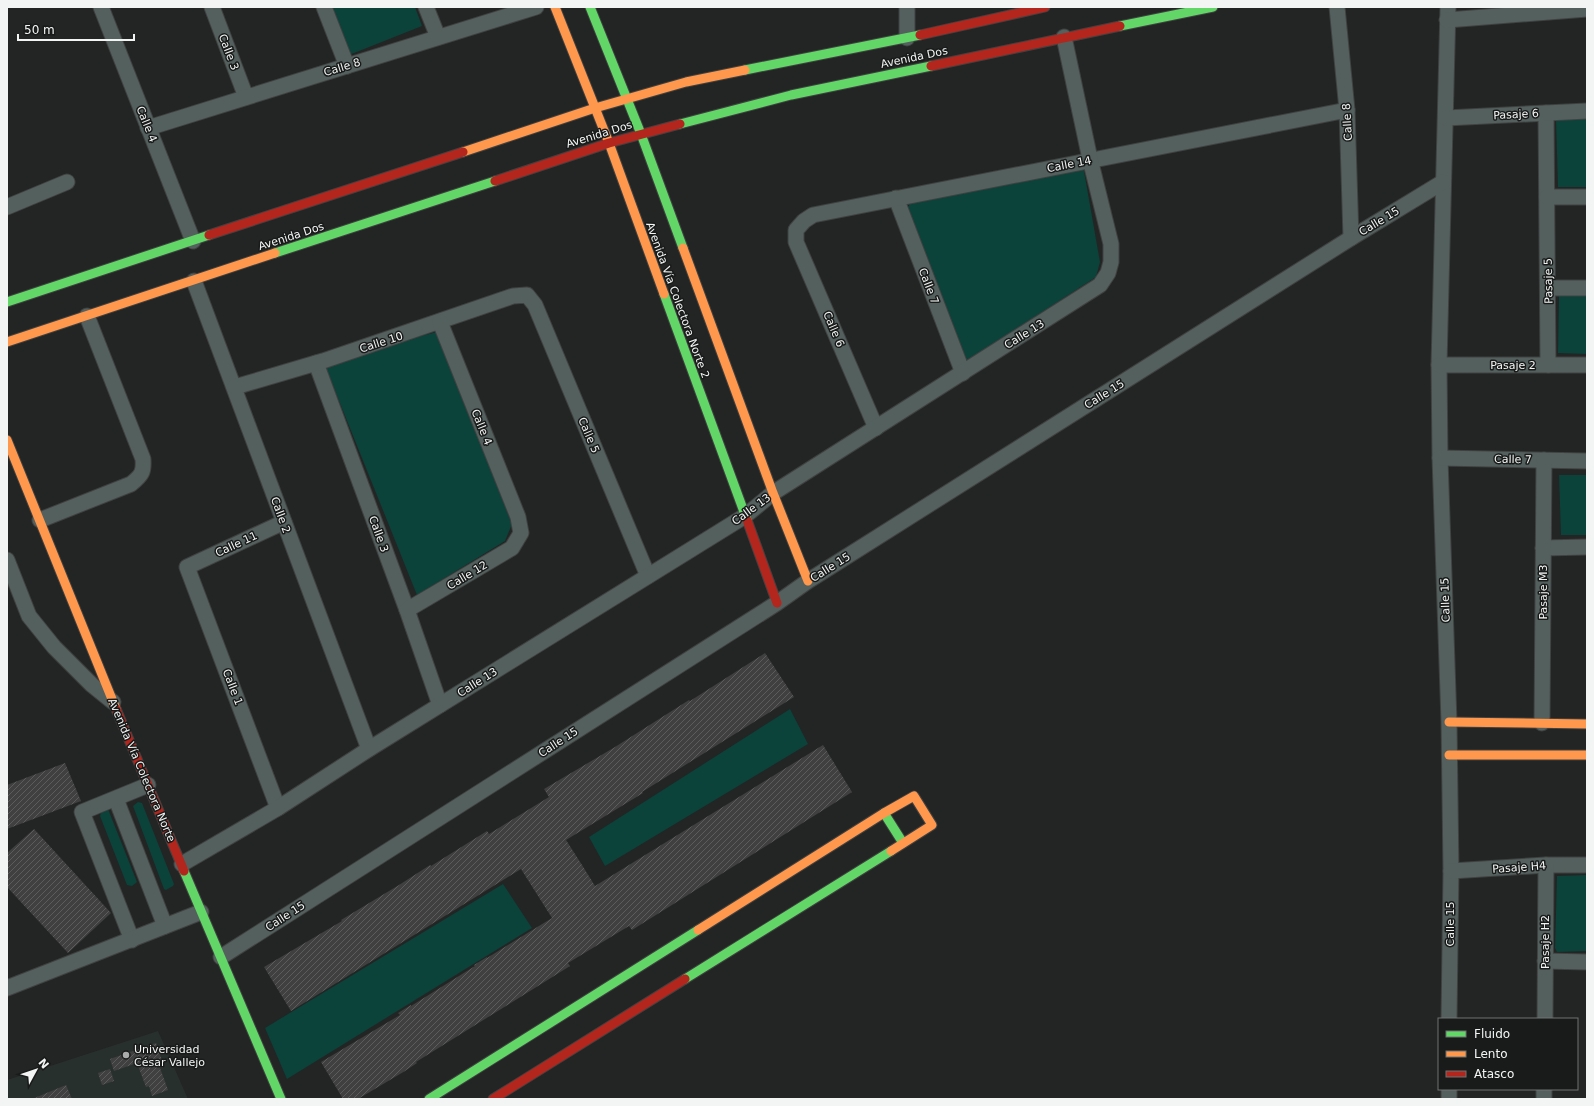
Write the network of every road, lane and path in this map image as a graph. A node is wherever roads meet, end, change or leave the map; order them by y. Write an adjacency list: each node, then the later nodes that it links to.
1 (101, 7): 27 (street, Calle 4)
2 (212, 7): 20 (street, Calle 3)
3 (324, 7): 19 (street)
4 (426, 7): 17 (street)
5 (536, 7): 17 (street, Calle 8)
6 (556, 7): 22 (street, Avenida Vía Colectora Norte 2)
7 (590, 7): 21 (street, Avenida Vía Colectora Norte 2)
8 (907, 7): 18 (street)
9 (1045, 7): 14 (street, Avenida Dos)
10 (1213, 7): 16 (street, Avenida Dos)
11 (1338, 7): 23 (street, Calle 8)
12 (1551, 9): 13 (street); 15 (street)
13 (1587, 9)
14 (997, 12): 18 (street, Avenida Dos)
15 (1447, 13): 26 (street, Calle 15)
16 (1064, 37): 28 (street, Avenida Dos); 30 (street, Calle 13)
17 (438, 38): 19 (street, Calle 8)
18 (907, 38): 21 (street, Avenida Dos)
19 (347, 66): 20 (street, Calle 8)
20 (246, 97): 27 (street, Calle 8)
21 (627, 99): 22 (street, Avenida Dos); 28 (street, Avenida Vía Colectora Norte 2)
22 (595, 108): 29 (street, Avenida Vía Colectora Norte 2); 39 (street, Avenida Dos)
23 (1347, 110): 30 (street, Calle 14); 38 (street, Calle 8)
24 (1587, 111): 25 (street, Pasaje 6)
25 (1546, 113): 26 (street, Pasaje 6); 33 (street, Pasaje 5)
26 (1446, 118): 32 (street, Calle 15)
27 (148, 128): 39 (street, Calle 4)
28 (641, 134): 29 (street, Avenida Dos); 59 (street, Avenida Vía Colectora Norte 2)
29 (609, 143): 40 (street, Avenida Dos); 60 (street, Avenida Vía Colectora Norte 2)
30 (1090, 159): 35 (street, Calle 14); 52 (street, Calle 13)
31 (67, 182): 36 (street)
32 (1443, 182): 38 (street, Calle 15); 49 (street, Calle 15)
33 (1547, 197): 34 (street); 41 (street, Pasaje 5)
34 (1587, 197)
35 (896, 198): 37 (street, Calle 14); 52 (street, Calle 7)
36 (7, 206)
37 (796, 230): 54 (street, Calle 6)
38 (1351, 238): 69 (street, Calle 15)
39 (193, 241): 44 (street, Avenida Dos)
40 (194, 281): 45 (street, Avenida Dos); 53 (street, Calle 2)
41 (1548, 288): 42 (street); 50 (street, Pasaje 5)
42 (1587, 288)
43 (527, 295): 46 (street, Calle 10); 68 (street, Calle 5)
44 (7, 302)
45 (87, 316): 47 (street, Avenida Dos); 61 (street)
46 (440, 322): 48 (street, Calle 10); 63 (street, Calle 4)
47 (7, 342)
48 (316, 363): 53 (street, Calle 10); 71 (street, Calle 3)
49 (1440, 365): 50 (street, Pasaje 2); 56 (street, Calle 15)
50 (1548, 365): 51 (street, Pasaje 2)
51 (1587, 365)
52 (962, 373): 54 (street, Calle 13)
53 (235, 388): 62 (street, Calle 2)
54 (876, 428): 59 (street, Calle 13)
55 (7, 440): 61 (street, Avenida Vía Colectora Norte)
56 (1440, 458): 57 (street, Calle 7); 74 (street, Calle 15)
57 (1544, 460): 58 (street, Calle 7); 65 (street, Pasaje M3)
58 (1587, 461)
59 (773, 493): 60 (street, Calle 13); 69 (street, Avenida Vía Colectora Norte 2)
60 (745, 516): 68 (street, Calle 13); 70 (street, Avenida Vía Colectora Norte 2)
61 (40, 520): 72 (street, Avenida Vía Colectora Norte)
62 (284, 522): 67 (street, Calle 11); 77 (street, Calle 2)
63 (521, 533): 71 (street, Calle 12)
64 (1587, 547): 65 (street)
65 (1543, 548): 75 (street, Pasaje M3)
66 (7, 560): 72 (street)
67 (187, 567): 82 (street, Calle 1)
68 (648, 576): 73 (street, Calle 13)
69 (808, 581): 70 (street, Calle 15)
70 (777, 603): 92 (street, Calle 15)
71 (407, 610): 73 (street, Calle 3)
72 (114, 703): 80 (street, Avenida Vía Colectora Norte)
73 (440, 705): 77 (street, Calle 13)
74 (1449, 722): 75 (street); 78 (street, Calle 15)
75 (1542, 723): 76 (street)
76 (1587, 724)
77 (369, 749): 82 (street, Calle 13)
78 (1449, 755): 79 (street); 88 (street, Calle 15)
79 (1587, 755)
80 (148, 785): 81 (street); 85 (street, Avenida Vía Colectora Norte)
81 (116, 799): 90 (street); 91 (street)
82 (278, 808): 85 (street, Calle 13)
83 (884, 813): 84 (street); 84 (street); 99 (street)
84 (903, 843): 100 (street)
85 (182, 864): 89 (street, Avenida Vía Colectora Norte)
86 (1546, 864): 87 (street, Pasaje H4); 88 (street, Pasaje H4); 93 (street, Pasaje H2)
87 (1587, 865)
88 (1450, 872): 96 (street, Calle 15)
89 (201, 912): 90 (street); 92 (street, Avenida Vía Colectora Norte)
90 (165, 926): 91 (street)
91 (132, 940): 95 (street)
92 (221, 957): 98 (street, Avenida Vía Colectora Norte)
93 (1545, 961): 94 (street); 97 (street, Pasaje H2)
94 (1587, 962)
95 (7, 988)
96 (1449, 1018)
97 (1544, 1018)
98 (281, 1099)
99 (429, 1099)
100 (493, 1099)

